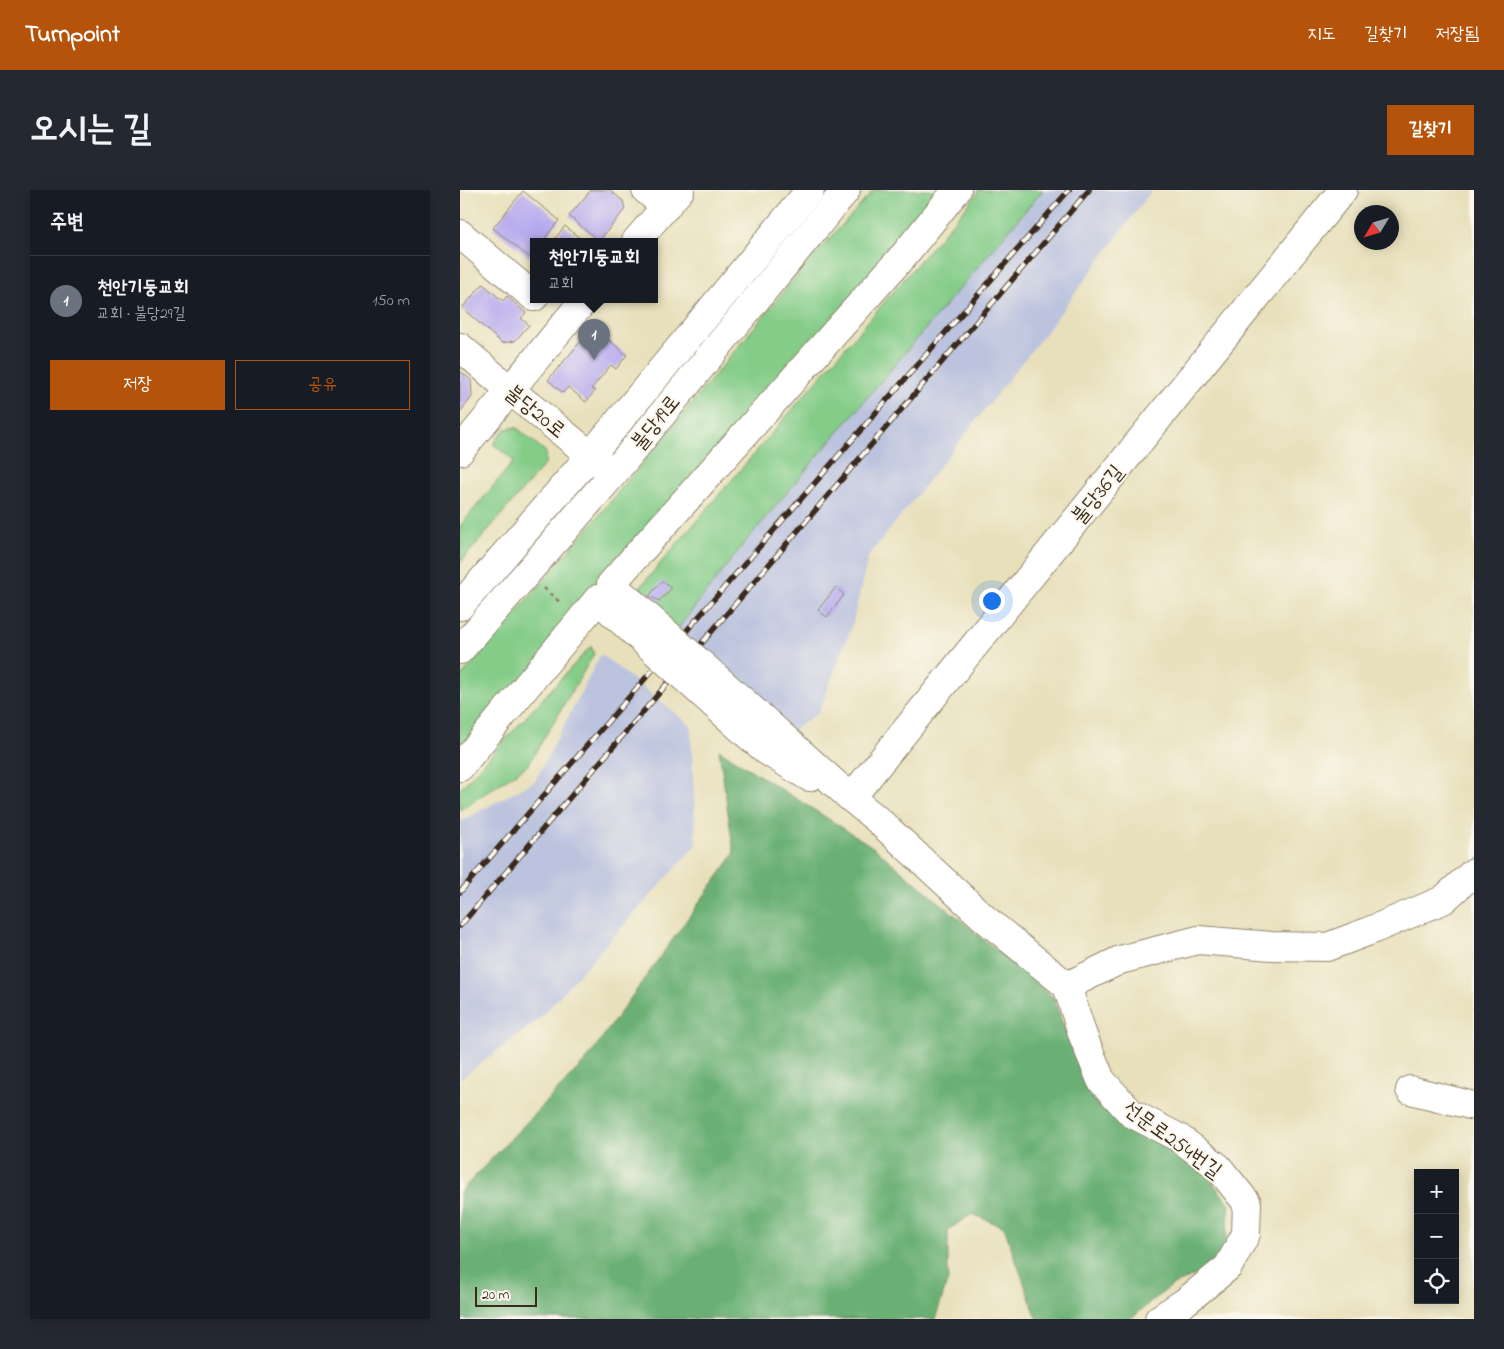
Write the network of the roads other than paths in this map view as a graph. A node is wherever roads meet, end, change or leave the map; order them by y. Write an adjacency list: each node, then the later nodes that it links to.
1 (810, 190): 15 (street, 불당19로)
2 (846, 190): 16 (street, 불당19로)
3 (957, 190): 18 (street)
4 (1343, 190): 21 (street, 불당36길)
5 (664, 196): 7 (street)
6 (460, 234): 8 (street)
7 (638, 238)
8 (530, 294)
9 (541, 303): 11 (street)
10 (582, 303): 11 (street)
11 (564, 323): 13 (street)
12 (460, 348): 13 (street, 불당20로)
13 (511, 391): 14 (street); 15 (street, 불당20로)
14 (460, 451)
15 (590, 456): 16 (street, 불당20로); 17 (street, 불당19로)
16 (614, 473): 19 (street, 불당19로)
17 (460, 606)
18 (622, 607): 20 (street); 21 (street, bridge)
19 (460, 650)
20 (460, 767)
21 (851, 798): 23 (street)
22 (1474, 872): 23 (street)
23 (1067, 986): 26 (street, 선문로254번길)
24 (1410, 1090): 25 (street)
25 (1474, 1106)
26 (1159, 1319)

